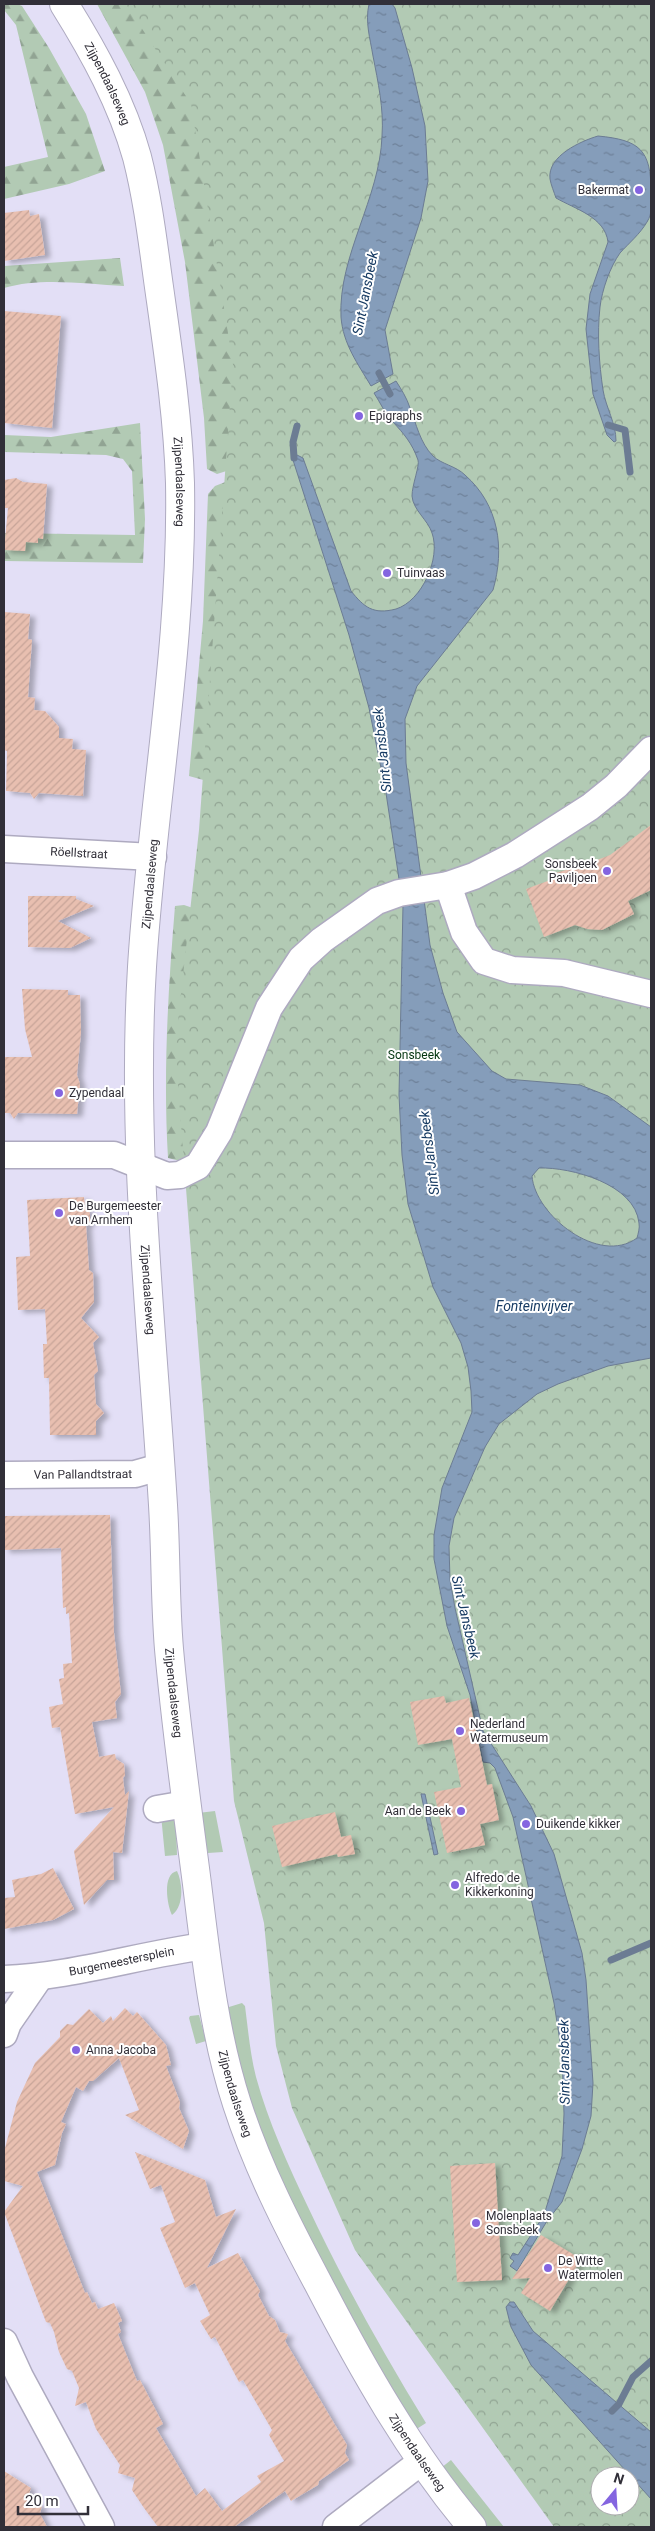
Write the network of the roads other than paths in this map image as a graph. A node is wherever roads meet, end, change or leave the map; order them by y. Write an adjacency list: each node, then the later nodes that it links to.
1 (64, 4): 4 (main road, Zijpendaalseweg)
2 (651, 750): 5 (street)
3 (4, 849): 4 (street, Röellstraat)
4 (153, 857): 8 (main road, Zijpendaalseweg)
5 (437, 887): 6 (street); 8 (street)
6 (651, 994)
7 (4, 1154): 8 (street)
8 (142, 1167): 9 (main road, Zijpendaalseweg)
9 (160, 1467): 10 (street, Van Pallandtstraat); 11 (main road, Zijpendaalseweg)
10 (4, 1475)
11 (186, 1804): 12 (street); 13 (main road, Zijpendaalseweg)
12 (156, 1809)
13 (204, 1946): 14 (street, Burgemeestersplein); 18 (main road, Zijpendaalseweg)
14 (39, 1978): 15 (street, Burgemeestersplein); 16 (street)
15 (4, 1979)
16 (4, 2034)
17 (4, 2342): 19 (street)
18 (422, 2461): 20 (street); 21 (main road, Zijpendaalseweg)
19 (101, 2527)
20 (336, 2527)
21 (472, 2527)

